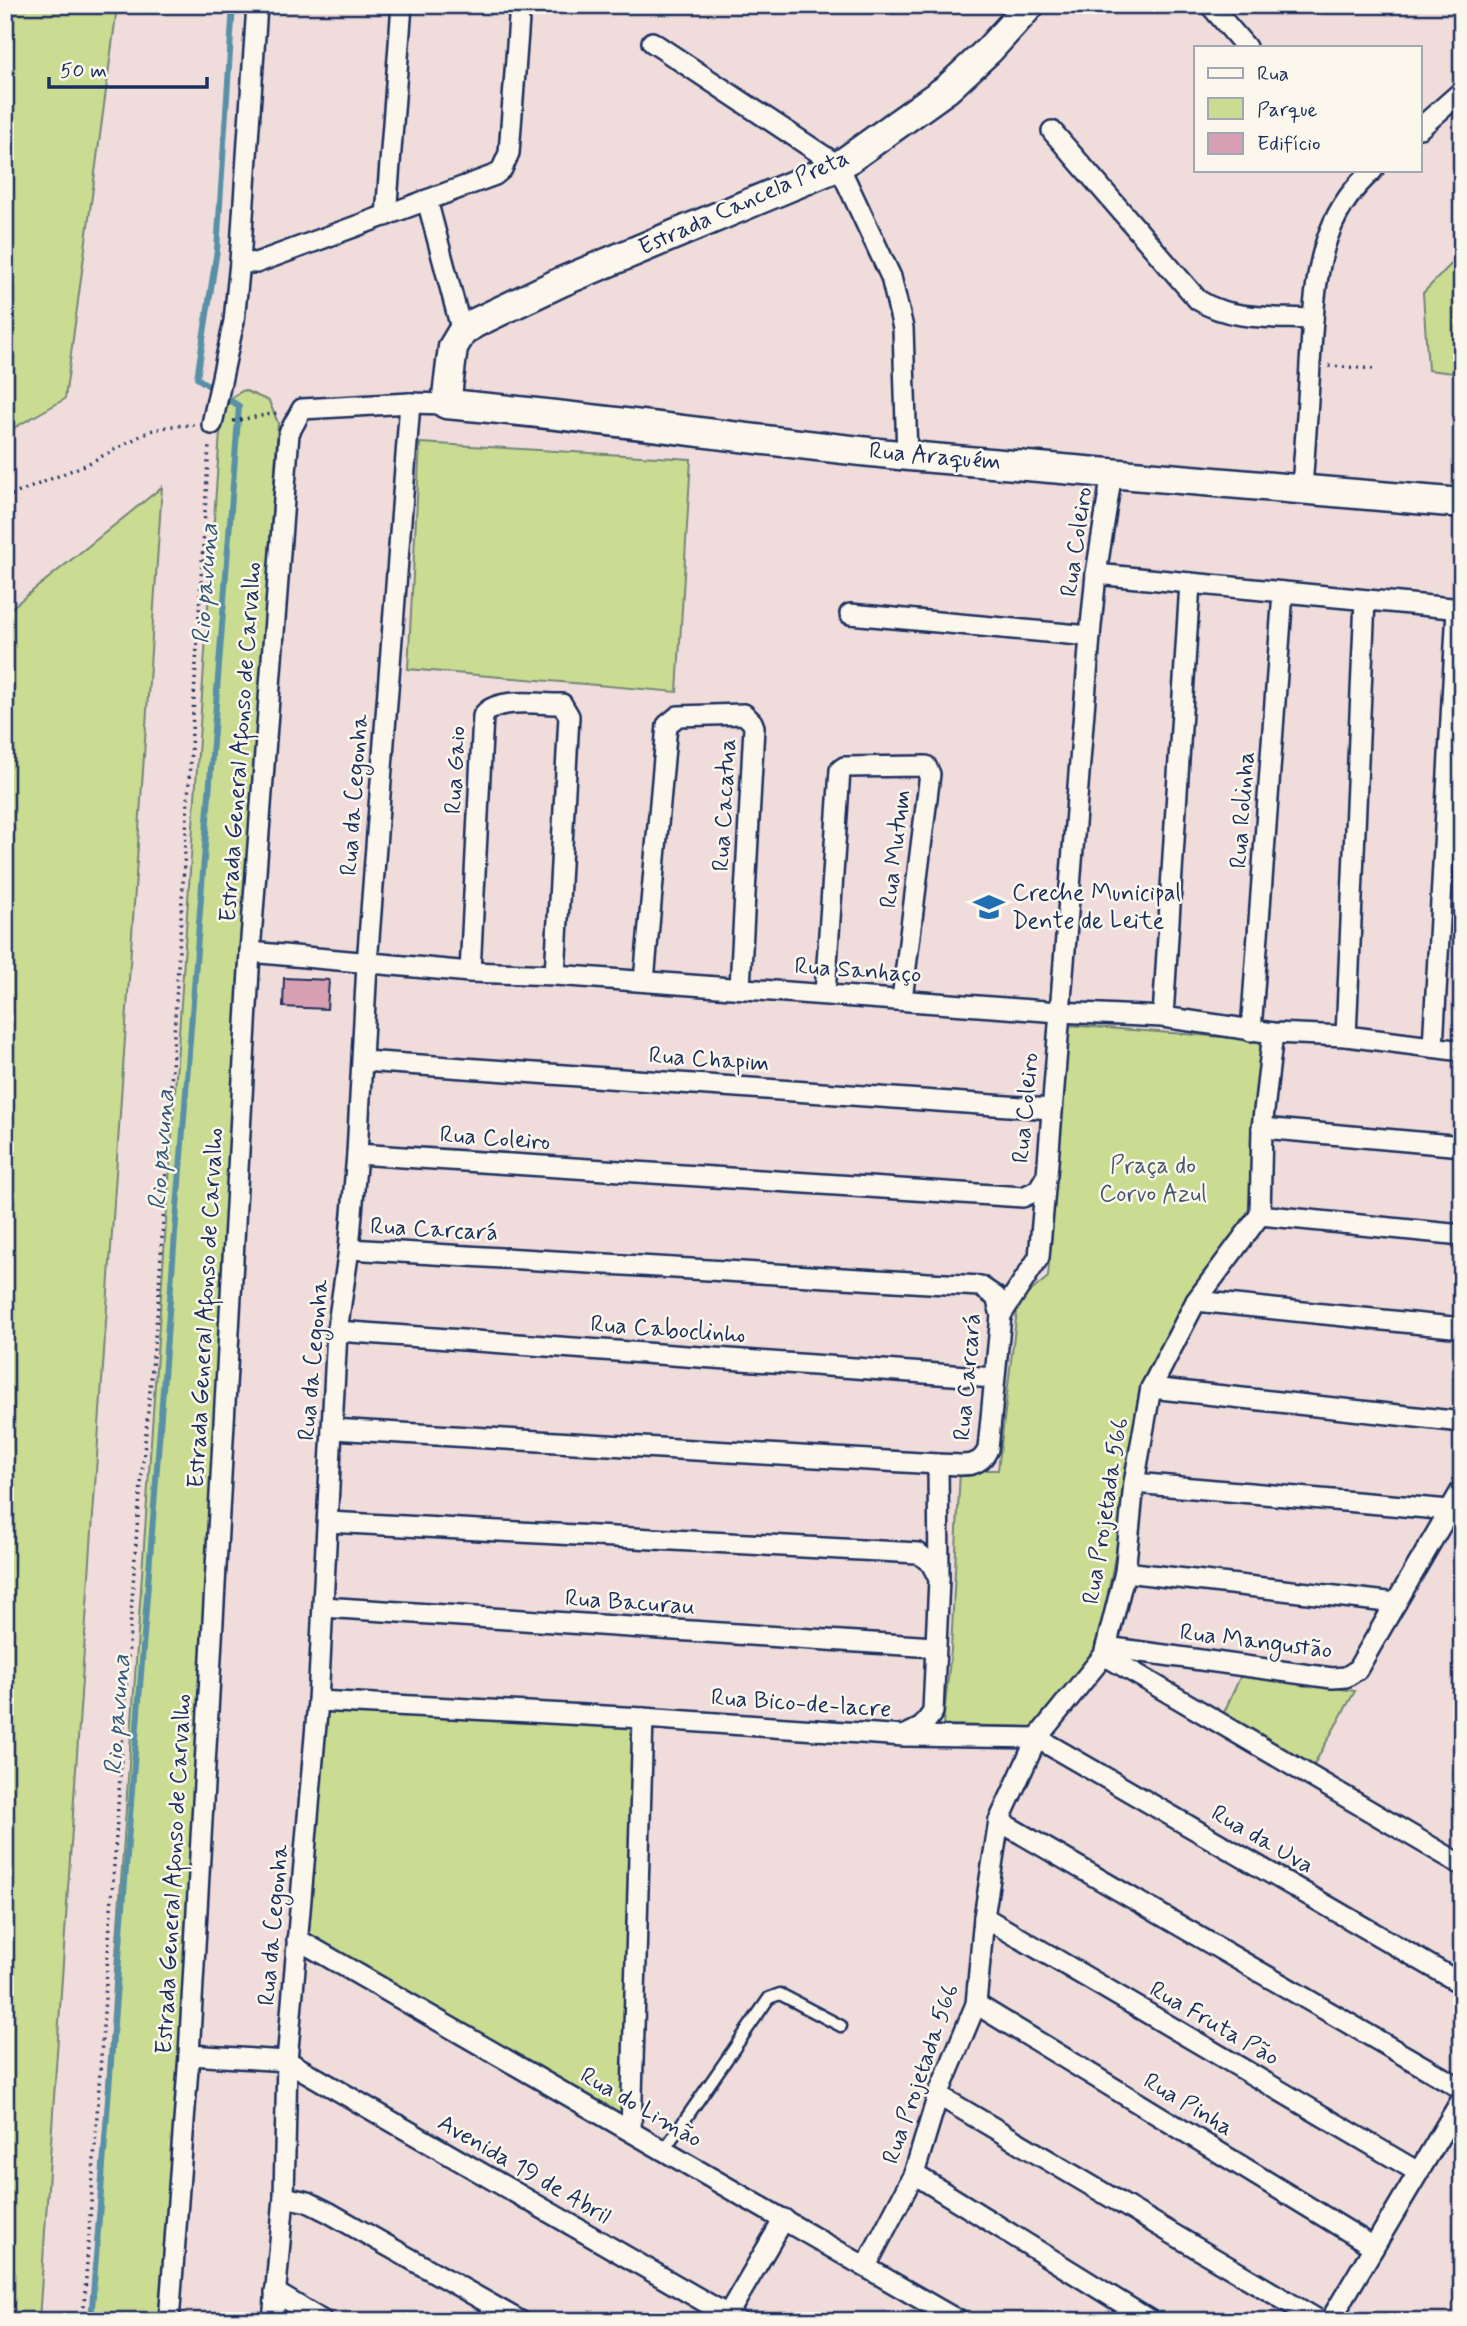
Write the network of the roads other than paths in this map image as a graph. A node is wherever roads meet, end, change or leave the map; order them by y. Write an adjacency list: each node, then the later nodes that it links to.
1 (257, 5): 15 (street)
2 (402, 5): 14 (street)
3 (520, 5): 13 (street)
4 (1031, 5): 11 (street, Estrada Cancela Preta)
5 (1210, 5): 7 (street)
6 (652, 42): 11 (street)
7 (1245, 46)
8 (1462, 91): 9 (street)
9 (1422, 126)
10 (1052, 131): 16 (street)
11 (839, 166): 17 (street, Estrada Cancela Preta); 21 (street)
12 (1361, 174): 16 (street)
13 (427, 200): 14 (street); 17 (street)
14 (386, 216): 15 (street)
15 (240, 262): 20 (street)
16 (1313, 319): 23 (street)
17 (462, 332): 19 (street)
18 (410, 403): 19 (street, Rua Araquém); 32 (street, Estrada General Afonso de Carvalho); 33 (street, Rua da Cegonha)
19 (446, 404): 21 (street, Rua Araquém)
20 (212, 424)
21 (907, 456): 22 (street, Rua Araquém)
22 (1111, 473): 23 (street, Rua Araquém); 25 (street, Rua Coleiro)
23 (1302, 488): 24 (street, Rua Araquém)
24 (1462, 503)
25 (1096, 575): 26 (street); 31 (street, Rua Coleiro)
26 (1190, 583): 27 (street); 41 (street)
27 (1283, 592): 28 (street); 42 (street, Rua Rolinha)
28 (1365, 600): 29 (street); 44 (street)
29 (1459, 609): 45 (street)
30 (850, 614): 31 (street)
31 (1090, 636): 40 (street, Rua Coleiro)
32 (250, 952): 33 (street, Rua Sanhaço); 86 (street, Estrada General Afonso de Carvalho)
33 (367, 964): 34 (street, Rua Sanhaço); 47 (street, Rua da Cegonha)
34 (470, 972): 35 (street, Rua Sanhaço); 35 (street, Rua Gaio)
35 (555, 975): 36 (street, Rua Sanhaço)
36 (644, 981): 37 (street, Rua Sanhaço); 37 (street, Rua Cacatua)
37 (740, 987): 38 (street, Rua Sanhaço)
38 (825, 993): 39 (street, Rua Sanhaço); 39 (street, Rua Mutum)
39 (902, 999): 40 (street, Rua Sanhaço)
40 (1059, 1012): 41 (street, Rua Sanhaço); 48 (street, Rua Coleiro)
41 (1163, 1017): 42 (street, Rua Sanhaço)
42 (1251, 1031): 43 (street, Rua Sanhaço)
43 (1273, 1033): 44 (street, Rua Sanhaço); 49 (street)
44 (1346, 1036): 45 (street, Rua Sanhaço)
45 (1433, 1047): 46 (street, Rua Sanhaço)
46 (1462, 1051)
47 (363, 1060): 48 (street, Rua Chapim); 51 (street, Rua da Cegonha)
48 (1051, 1109): 52 (street, Rua Coleiro)
49 (1262, 1128): 50 (street); 53 (street)
50 (1462, 1146)
51 (357, 1154): 52 (street, Rua Coleiro); 55 (street, Rua da Cegonha)
52 (1047, 1175): 57 (street)
53 (1260, 1215): 54 (street); 56 (street, Rua Projetada 566)
54 (1462, 1235)
55 (349, 1249): 57 (street, Rua Carcará); 59 (street, Rua da Cegonha)
56 (1196, 1301): 58 (street); 61 (street, Rua Projetada 566)
57 (1001, 1315): 60 (street, Rua Carcará)
58 (1462, 1328)
59 (337, 1331): 60 (street, Rua Caboclinho); 63 (street, Rua da Cegonha)
60 (994, 1378): 64 (street, Rua Carcará)
61 (1151, 1388): 62 (street); 65 (street, Rua Projetada 566)
62 (1462, 1422)
63 (332, 1429): 64 (street, Rua Carcará); 68 (street, Rua da Cegonha)
64 (938, 1464): 70 (street, Rua Bico-de-lacre)
65 (1134, 1483): 67 (street); 69 (street, Rua Projetada 566)
66 (1462, 1489): 67 (street, Rua Mangustão)
67 (1450, 1510): 71 (street, Rua Mangustão)
68 (328, 1522): 70 (street); 72 (street, Rua da Cegonha)
69 (1125, 1572): 71 (street); 74 (street, Rua Projetada 566)
70 (939, 1579): 73 (street, Rua Bico-de-lacre)
71 (1396, 1603): 74 (street, Rua Mangustão)
72 (323, 1607): 73 (street, Rua Bacurau); 75 (street, Rua da Cegonha)
73 (934, 1647): 77 (street, Rua Bico-de-lacre)
74 (1105, 1651): 78 (street, Rua Projetada 566); 80 (street)
75 (318, 1701): 76 (street, Rua Bico-de-lacre); 82 (street, Rua da Cegonha)
76 (643, 1718): 77 (street, Rua Bico-de-lacre); 91 (street)
77 (904, 1736): 78 (street)
78 (1037, 1738): 79 (street, Rua Projetada 566); 83 (street, Rua da Uva)
79 (999, 1821): 81 (street, Rua Projetada 566); 88 (street)
80 (1462, 1865)
81 (984, 1917): 84 (street, Rua Projetada 566); 93 (street, Rua Fruta Pão)
82 (297, 1939): 87 (street, Rua da Cegonha); 91 (street, Rua do Limão)
83 (1462, 1984)
84 (976, 2004): 89 (street, Rua Projetada 566); 97 (street, Rua Pinha)
85 (841, 2026): 92 (lane)
86 (189, 2055): 87 (street); 101 (street, Estrada General Afonso de Carvalho)
87 (287, 2061): 95 (street, Rua da Cegonha); 100 (street, Avenida 19 de Abril)
88 (1462, 2089)
89 (938, 2095): 94 (street, Rua Projetada 566); 107 (street)
90 (1462, 2099): 93 (street)
91 (631, 2131): 92 (street, Rua do Limão)
92 (664, 2150): 96 (street, Rua do Limão)
93 (1418, 2172): 97 (street)
94 (915, 2174): 98 (street, Rua Projetada 566); 106 (street)
95 (284, 2197): 99 (street, Rua da Cegonha); 104 (street)
96 (784, 2219): 98 (street, Rua do Limão); 100 (street)
97 (1374, 2247): 108 (street)
98 (866, 2266): 105 (street, Rua do Limão)
99 (275, 2292): 102 (street, Rua da Cegonha); 103 (street)
100 (729, 2319)
101 (169, 2321)
102 (273, 2321)
103 (323, 2321)
104 (520, 2321)
105 (960, 2321)
106 (1151, 2321)
107 (1320, 2321)
108 (1330, 2321)

